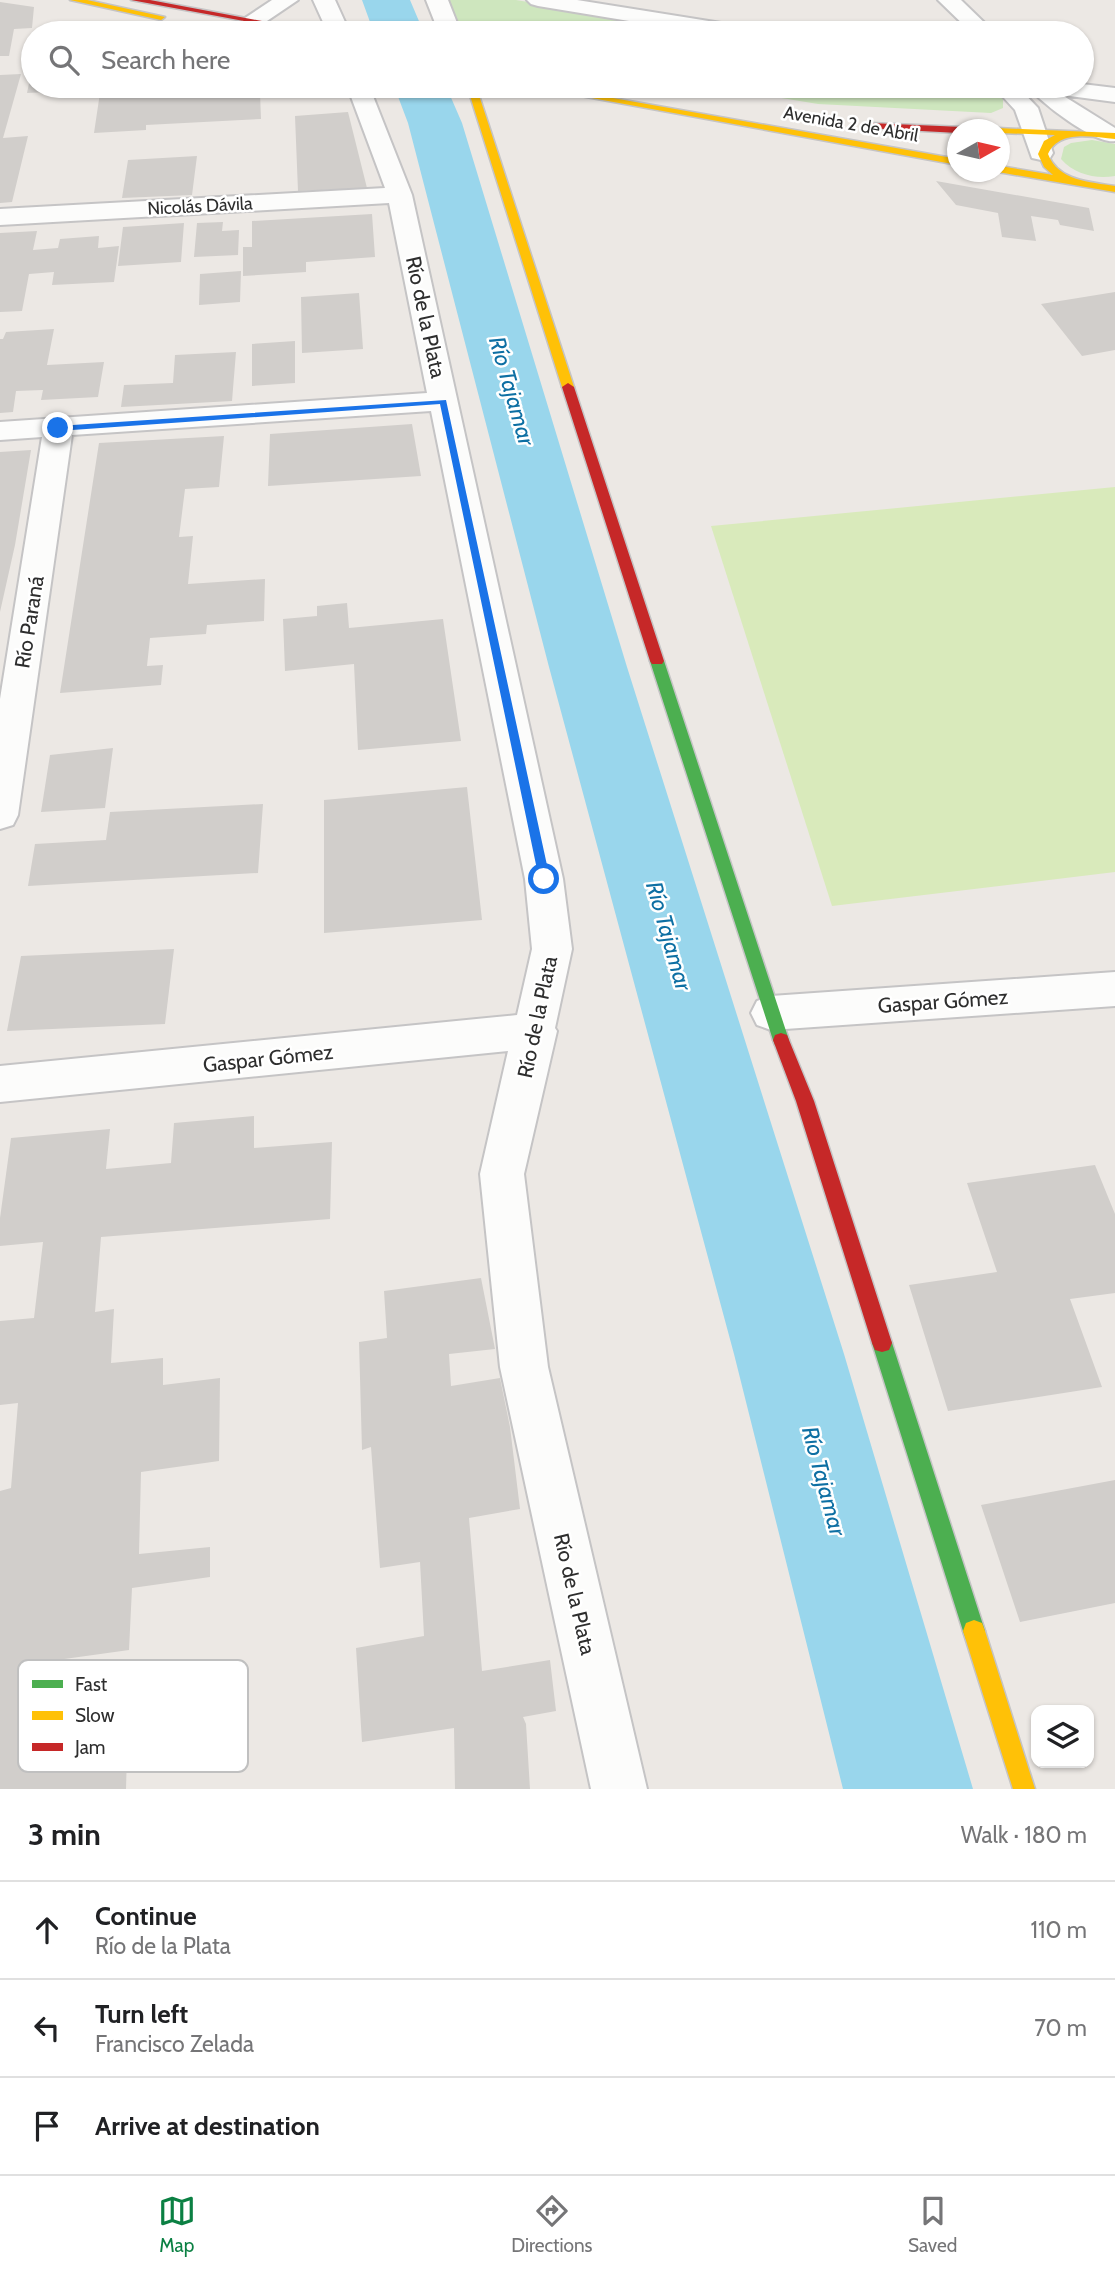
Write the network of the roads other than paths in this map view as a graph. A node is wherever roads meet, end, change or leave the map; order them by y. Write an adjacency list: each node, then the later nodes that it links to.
1 (74, 0): 9 (main road)
2 (135, 0): 10 (main road)
3 (287, 0): 11 (street)
4 (324, 0): 12 (street)
5 (437, 0): 13 (street)
6 (538, 0): 14 (street)
7 (949, 0): 16 (street)
8 (929, 8): 15 (street)
9 (212, 21)
10 (225, 21)
11 (259, 21)
12 (334, 21)
13 (445, 21)
14 (667, 21)
15 (941, 21)
16 (971, 21)
17 (1094, 92): 18 (street)
18 (1115, 95)
19 (363, 98): 35 (street, Río de la Plata)
20 (475, 98): 42 (main road)
21 (598, 98): 31 (main road, Avenida 2 de Abril)
22 (686, 98): 25 (main road)
23 (1016, 98): 30 (street)
24 (1052, 98): 29 (street)
25 (829, 122)
26 (856, 125): 27 (main road)
27 (947, 129)
28 (1010, 133): 30 (main road)
29 (1113, 136): 30 (main road)
30 (1038, 142): 33 (main road)
31 (947, 160)
32 (1010, 171): 33 (main road)
33 (1065, 180): 34 (main road)
34 (1114, 189)
35 (400, 195): 36 (street, Nicolás Dávila); 37 (street, Río de la Plata)
36 (0, 217)
37 (443, 401): 38 (street); 43 (street, Río de la Plata)
38 (58, 428): 39 (street); 40 (street, Río Paraná)
39 (0, 431)
40 (0, 815)
41 (1115, 989): 42 (street, Gaspar Gómez)
42 (771, 1013): 46 (main road)
43 (536, 1031): 44 (street, Gaspar Gómez); 45 (street, Río de la Plata)
44 (0, 1084)
45 (619, 1789)
46 (1024, 1789)

